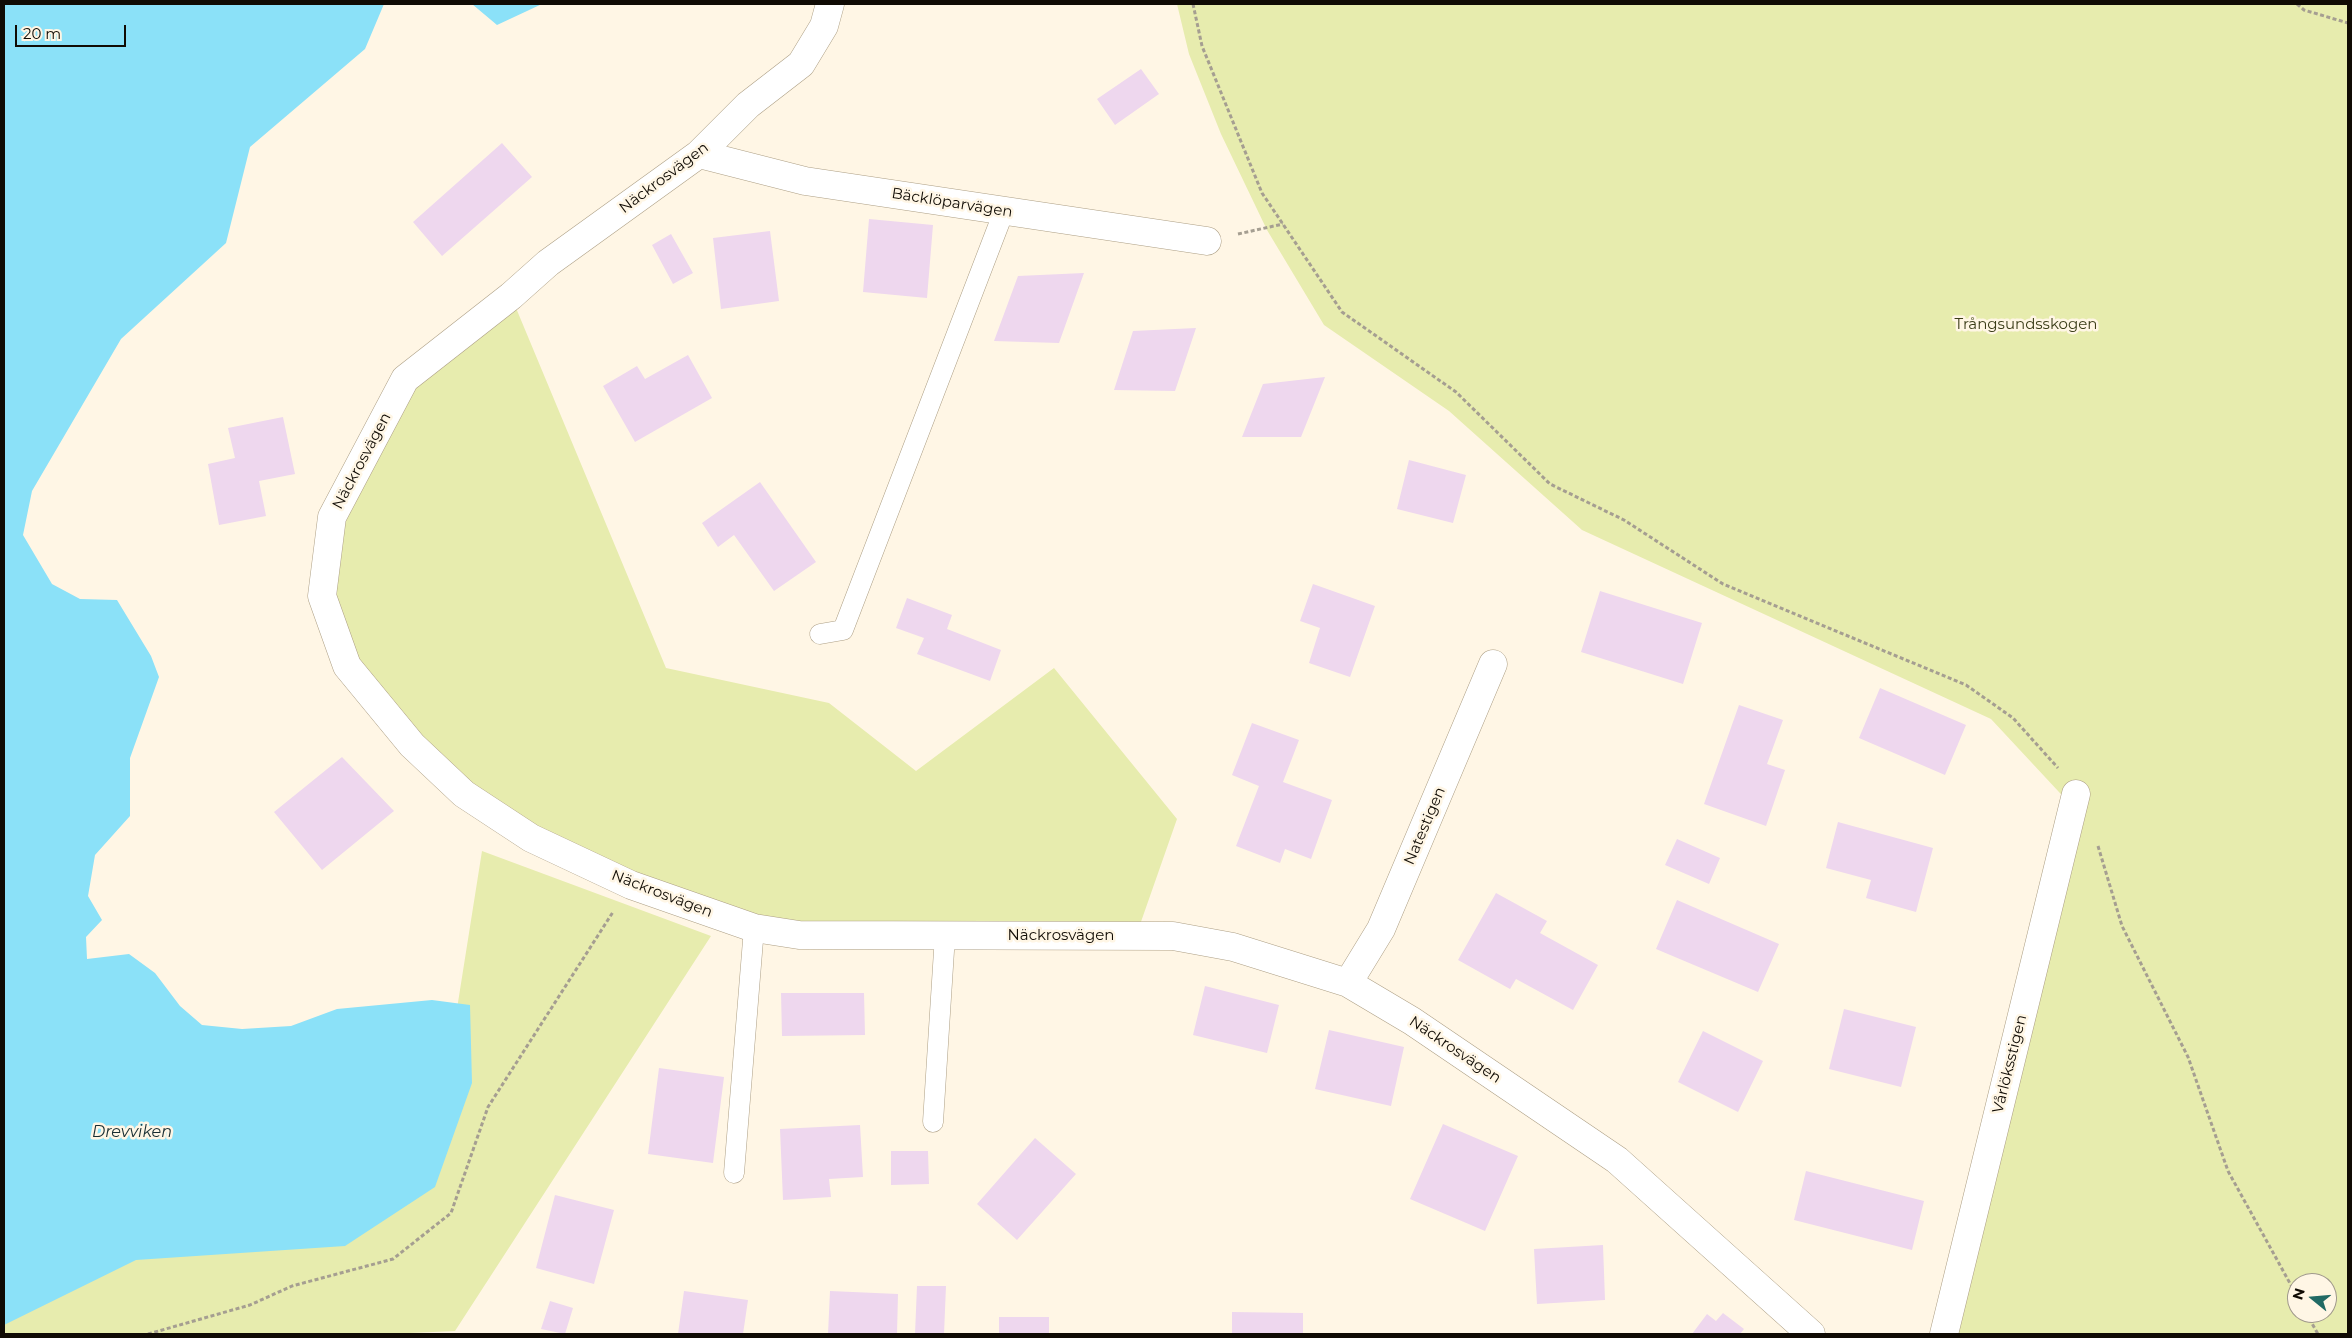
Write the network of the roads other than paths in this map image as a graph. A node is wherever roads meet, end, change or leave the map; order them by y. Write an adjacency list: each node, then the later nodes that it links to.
1 (830, 4): 2 (street, Näckrosvägen)
2 (700, 154): 3 (street, Bäcklöparvägen); 8 (street, Näckrosvägen)
3 (1004, 211): 4 (street, Bäcklöparvägen); 5 (lane)
4 (1207, 241)
5 (820, 634)
6 (1493, 664): 10 (street, Natestigen)
7 (2076, 794): 14 (street, Vårlöksstigen)
8 (754, 928): 9 (street, Näckrosvägen); 12 (lane)
9 (945, 935): 10 (street, Näckrosvägen); 11 (lane)
10 (1348, 983): 13 (street, Näckrosvägen)
11 (933, 1122)
12 (734, 1173)
13 (1811, 1334)
14 (1944, 1334)

